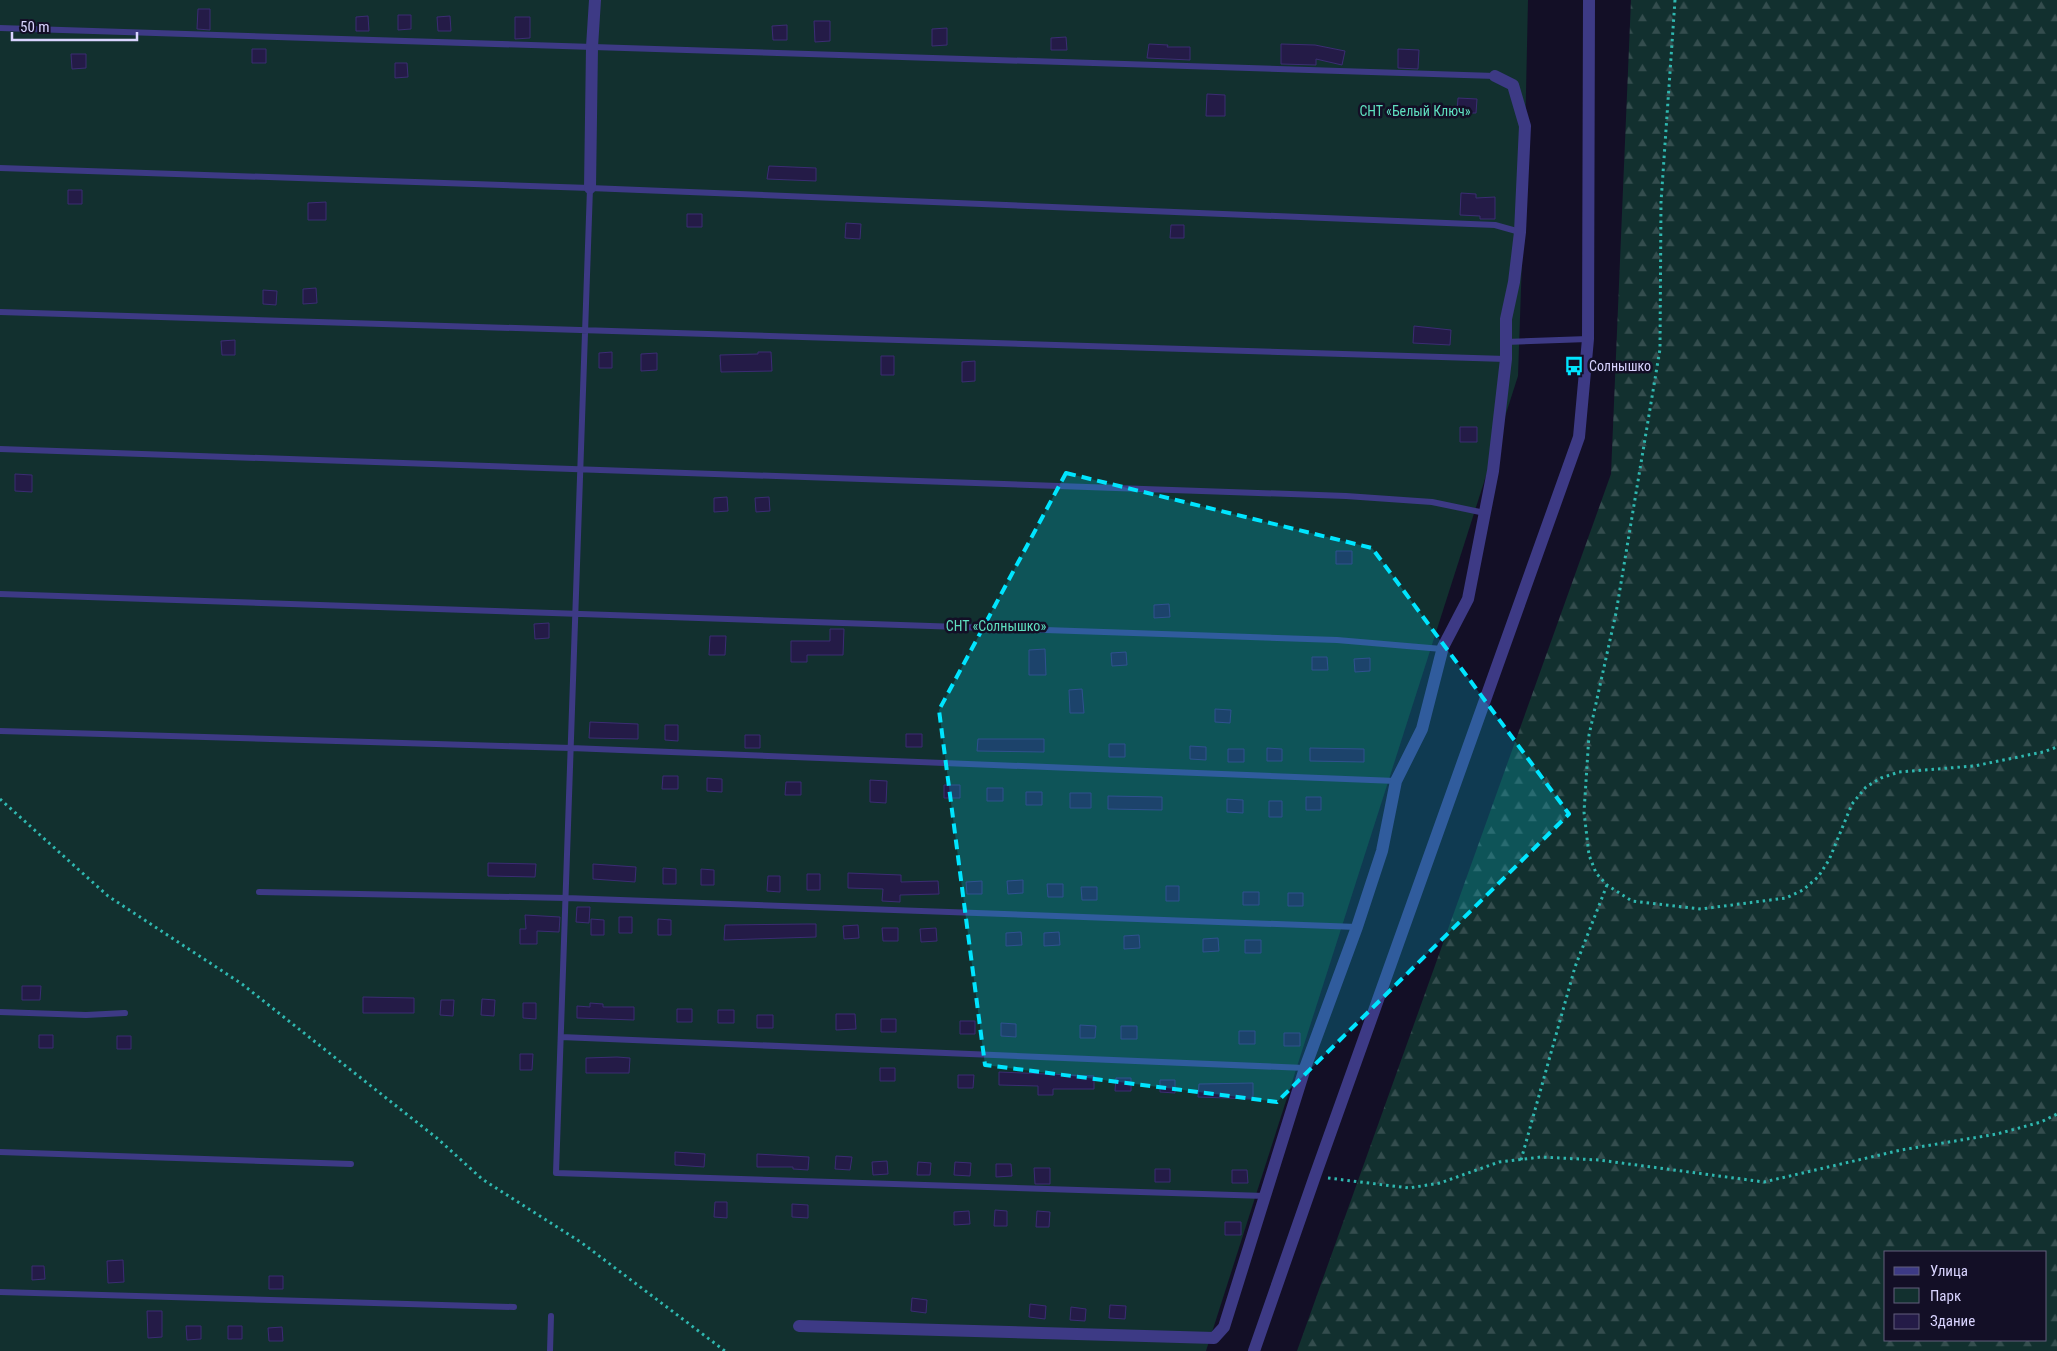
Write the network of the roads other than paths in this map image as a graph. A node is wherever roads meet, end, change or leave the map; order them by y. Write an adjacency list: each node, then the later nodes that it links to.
1 (595, 0): 4 (street)
2 (1589, 0): 11 (street)
3 (0, 28): 4 (lane)
4 (592, 47): 5 (lane); 7 (street)
5 (1494, 76): 8 (street)
6 (0, 168): 7 (lane)
7 (590, 188): 8 (lane); 10 (lane)
8 (1520, 232): 12 (street)
9 (0, 312): 10 (lane)
10 (585, 330): 13 (lane); 15 (lane)
11 (1588, 339): 12 (lane); 38 (street)
12 (1506, 342): 13 (street)
13 (1506, 359): 16 (street)
14 (0, 449): 15 (lane)
15 (580, 469): 16 (lane); 18 (lane)
16 (1485, 513): 19 (street)
17 (0, 594): 18 (lane)
18 (576, 614): 19 (lane); 21 (lane)
19 (1442, 649): 22 (street)
20 (0, 732): 21 (lane)
21 (571, 748): 22 (lane); 24 (lane)
22 (1396, 781): 25 (street)
23 (259, 892): 24 (lane)
24 (566, 898): 25 (lane); 28 (lane)
25 (1357, 927): 29 (street)
26 (0, 1012): 27 (lane)
27 (126, 1013)
28 (561, 1037): 29 (lane); 32 (lane)
29 (1305, 1068): 32 (street)
30 (0, 1152): 31 (lane)
31 (351, 1164)
32 (1265, 1196): 36 (street)
33 (0, 1292): 34 (lane)
34 (514, 1307)
35 (551, 1316): 37 (lane)
36 (799, 1326)
37 (550, 1351)
38 (1254, 1351)

